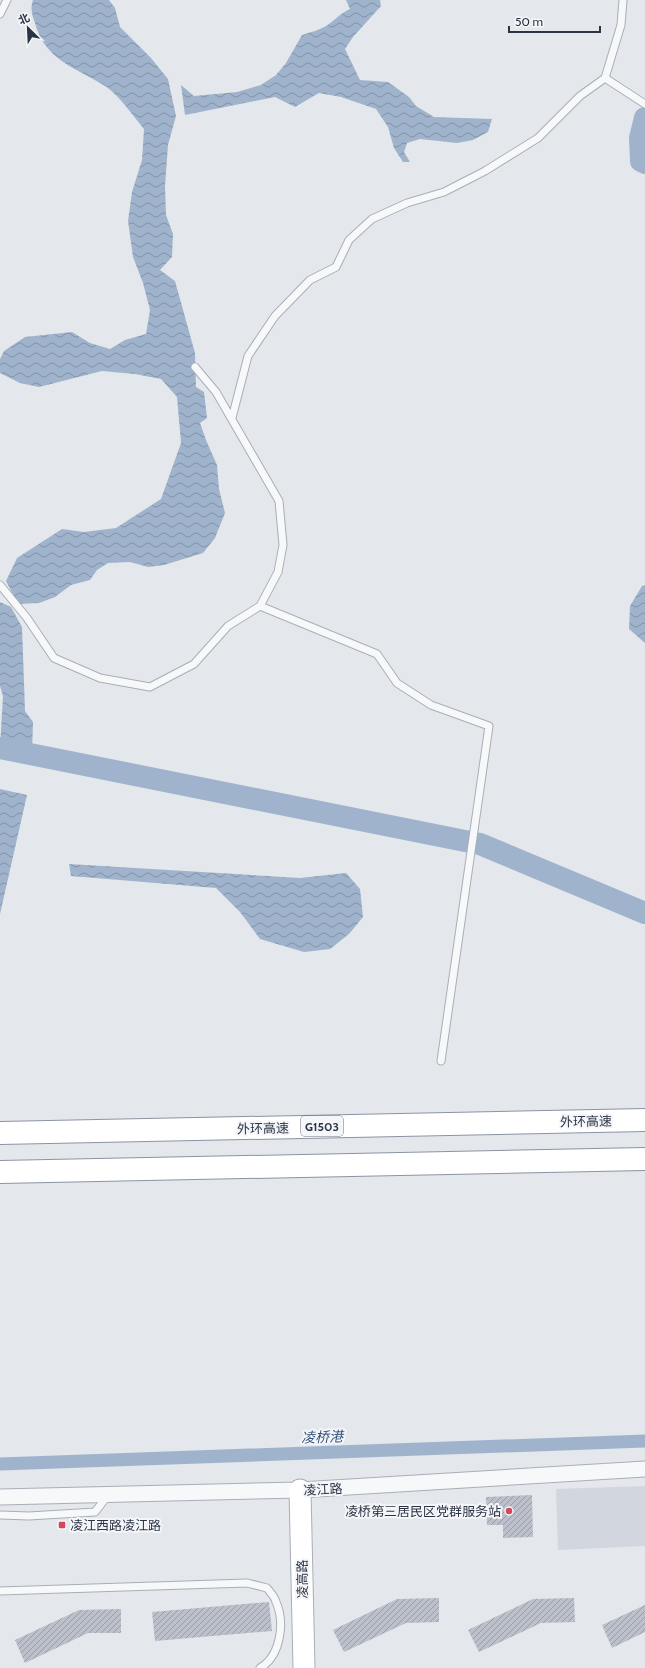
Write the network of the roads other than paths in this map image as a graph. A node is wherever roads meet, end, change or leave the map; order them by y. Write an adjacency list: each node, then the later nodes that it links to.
1 (7, 0): 3 (lane)
2 (623, 0): 4 (lane)
3 (0, 14)
4 (605, 78): 5 (lane); 7 (lane)
5 (644, 104)
6 (195, 367): 7 (lane)
7 (232, 418): 9 (lane)
8 (0, 585): 9 (lane)
9 (260, 606): 10 (lane)
10 (441, 1061)
11 (645, 1120): 12 (highway, 外环高速 / G1503)
12 (0, 1133)
13 (645, 1159): 14 (highway)
14 (0, 1172)
15 (645, 1469): 16 (street, 凌江路)
16 (300, 1490): 17 (street, 凌江路); 22 (street, 凌高路)
17 (108, 1495): 18 (street, 凌江路); 19 (lane)
18 (0, 1497)
19 (0, 1515)
20 (0, 1591): 21 (lane)
21 (260, 1668)
22 (304, 1668)

